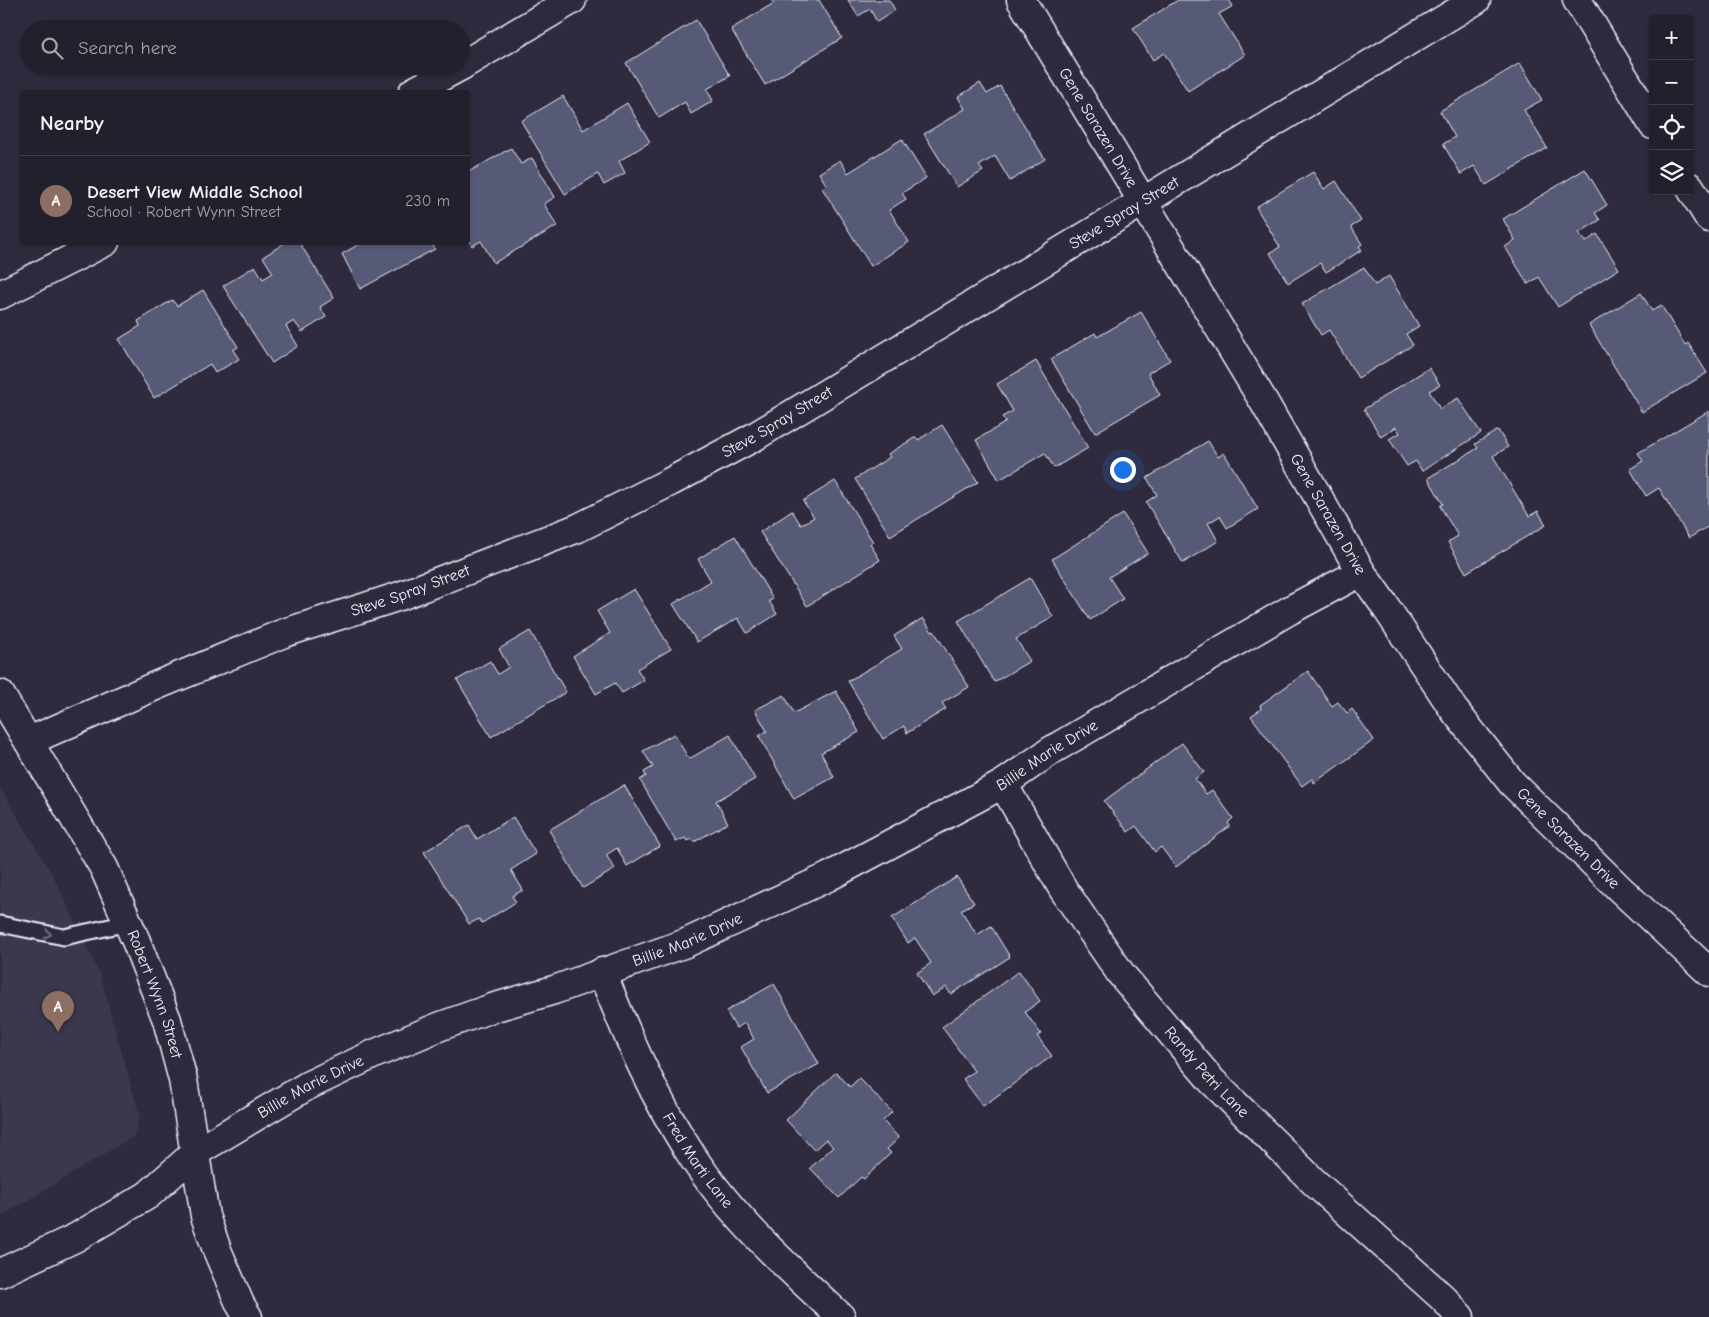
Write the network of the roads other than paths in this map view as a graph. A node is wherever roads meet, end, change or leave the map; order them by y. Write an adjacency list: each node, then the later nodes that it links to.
1 (572, 0): 5 (street)
2 (1021, 0): 10 (street, Gene Sarazen Drive)
3 (1476, 0): 10 (street, Steve Spray Street)
4 (1577, 0): 8 (street)
5 (470, 61)
6 (444, 75): 7 (street)
7 (417, 90)
8 (1649, 118)
9 (1694, 194): 11 (street)
10 (1142, 202): 14 (street, Gene Sarazen Drive); 16 (street, Steve Spray Street)
11 (1709, 218)
12 (99, 245): 13 (street)
13 (0, 296)
14 (1361, 572): 17 (street, Billie Marie Drive); 21 (street, Gene Sarazen Drive)
15 (0, 694): 16 (street, Robert Wynn Street)
16 (29, 741): 18 (street, Robert Wynn Street)
17 (1003, 784): 20 (street, Billie Marie Drive); 26 (street, Randy Petri Lane)
18 (128, 923): 19 (lane, one-way to 18); 22 (street, Robert Wynn Street)
19 (0, 924)
20 (602, 972): 22 (street, Billie Marie Drive); 25 (street, Fred Marti Lane)
21 (1709, 972)
22 (196, 1152): 23 (street, Billie Marie Drive); 24 (street, Robert Wynn Street)
23 (0, 1272)
24 (248, 1317)
25 (840, 1317)
26 (1460, 1317)

